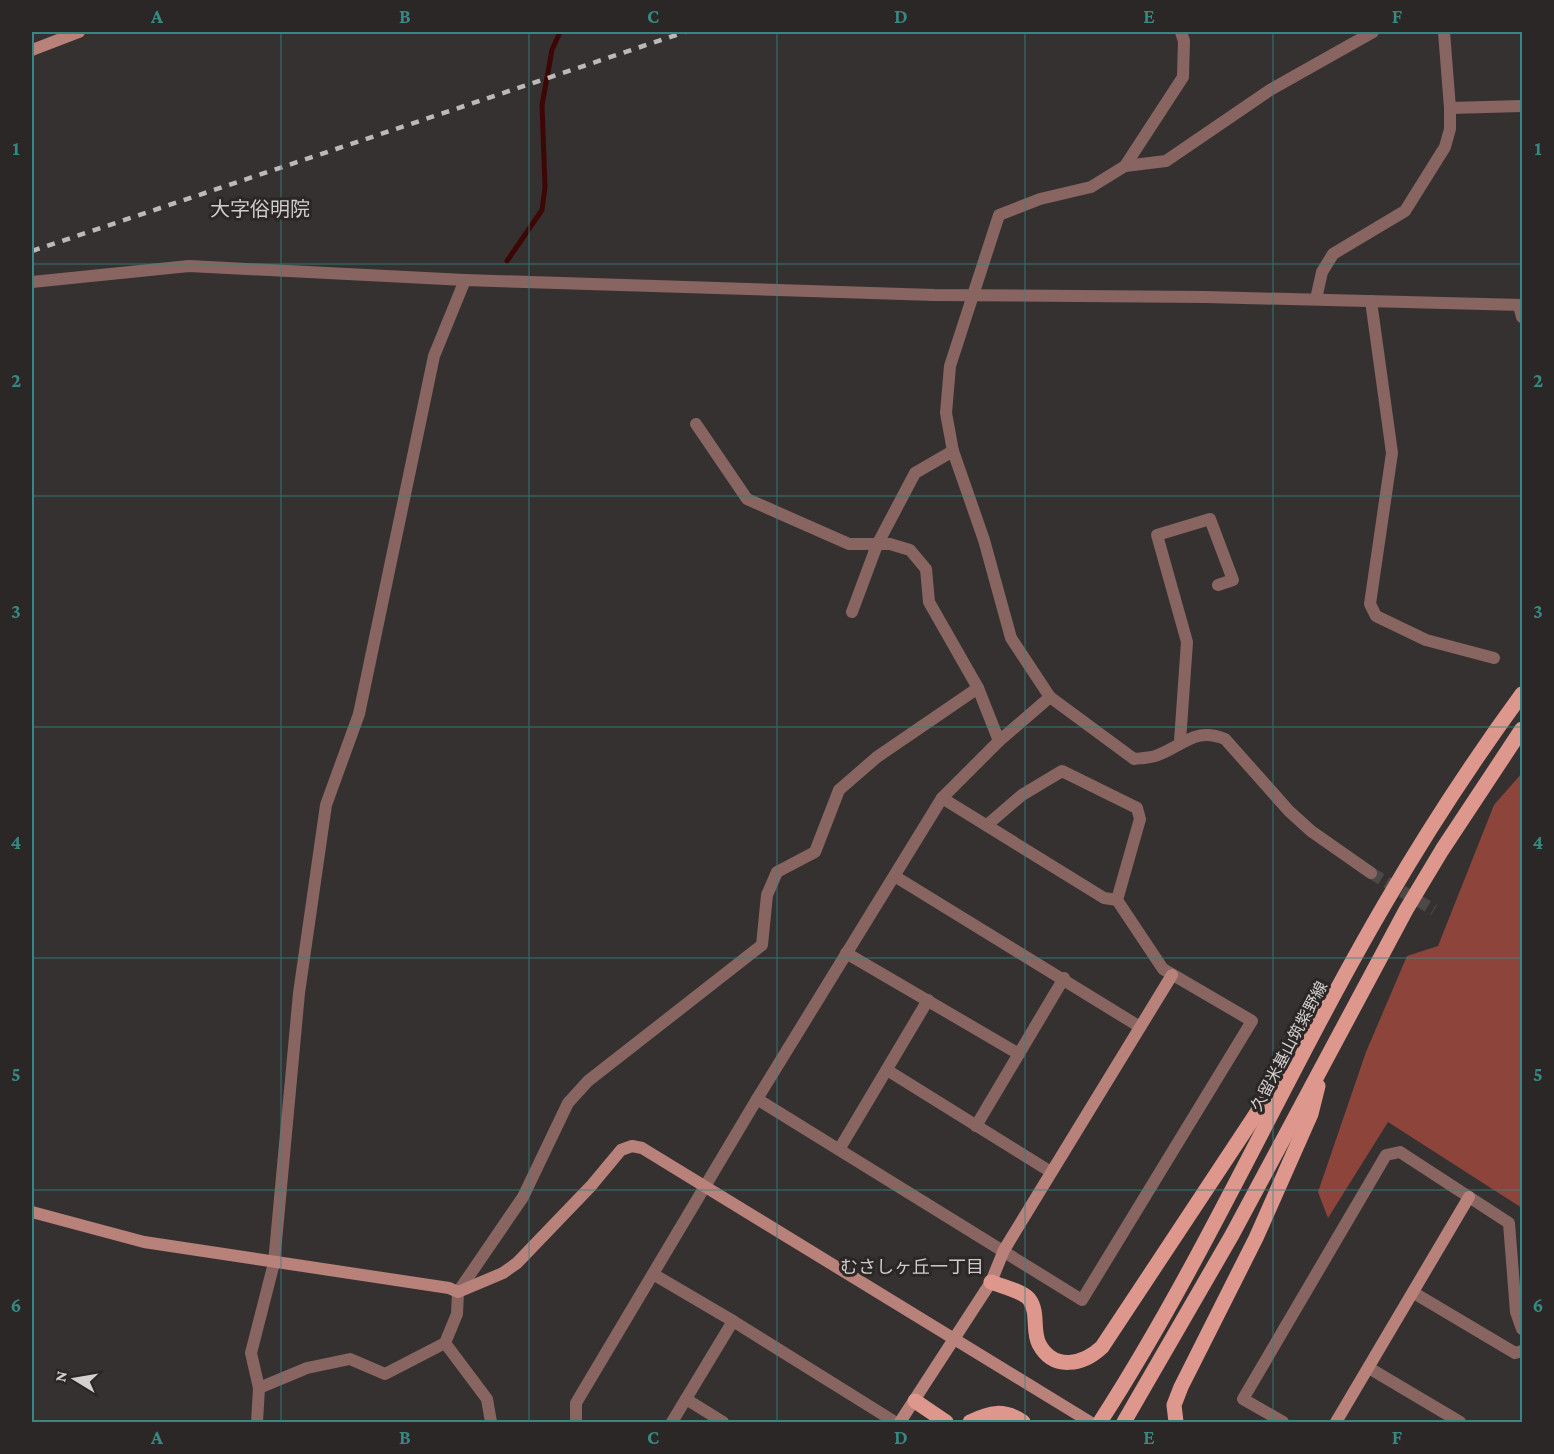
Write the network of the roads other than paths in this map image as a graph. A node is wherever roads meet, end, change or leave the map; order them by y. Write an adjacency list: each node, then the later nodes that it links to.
1 (79, 32): 5 (street)
2 (1181, 32): 8 (street)
3 (1373, 32): 8 (street)
4 (1444, 32): 7 (street)
5 (32, 50)
6 (1522, 106): 7 (street)
7 (1450, 108): 12 (street)
8 (1125, 166): 11 (street)
9 (465, 280): 10 (street); 11 (street); 50 (street)
10 (32, 282)
11 (972, 295): 12 (street); 17 (street)
12 (1316, 299): 13 (street)
13 (1371, 301): 14 (street); 21 (street)
14 (1521, 305): 15 (street)
15 (1522, 317)
16 (696, 424): 18 (street)
17 (953, 451): 18 (street); 24 (street)
18 (877, 545): 20 (street); 22 (street)
19 (1218, 585): 27 (street)
20 (852, 612)
21 (1494, 658)
22 (978, 688): 26 (street); 53 (street)
23 (1522, 694): 38 (main road, 久留米基山筑紫野線)
24 (1050, 697): 26 (street); 27 (street)
25 (1522, 729): 40 (main road)
26 (999, 741): 28 (street)
27 (1180, 741): 30 (street)
28 (942, 798): 29 (street); 31 (street)
29 (987, 825): 32 (street); 32 (street)
30 (1371, 873)
31 (896, 877): 33 (street); 35 (street)
32 (1117, 900): 34 (street)
33 (846, 953): 36 (street); 42 (street)
34 (1172, 975): 37 (street); 49 (street)
35 (1064, 978): 37 (street); 39 (street)
36 (927, 1000): 39 (street); 41 (street)
37 (1140, 1026): 45 (street)
38 (1310, 1045): 52 (main road); 75 (main road, 久留米基山筑紫野線)
39 (1019, 1054): 43 (street)
40 (1326, 1060): 76 (main road); 77 (main road)
41 (887, 1070): 43 (street); 44 (street)
42 (757, 1099): 44 (street); 46 (street)
43 (976, 1126): 45 (street)
44 (840, 1148): 49 (street)
45 (1051, 1172): 49 (street)
46 (705, 1186): 51 (street); 53 (street); 57 (street)
47 (1469, 1197): 54 (street); 56 (street); 78 (street)
48 (32, 1212): 50 (street)
49 (1004, 1251): 52 (street)
50 (274, 1263): 53 (street); 61 (street)
51 (653, 1274): 55 (street); 66 (street)
52 (991, 1282): 57 (street)
53 (458, 1292): 58 (street)
54 (1414, 1293): 59 (street); 60 (street)
55 (733, 1320): 62 (street); 69 (street)
56 (1522, 1329)
57 (957, 1338): 63 (street); 74 (street)
58 (445, 1343): 61 (street); 65 (street)
59 (1522, 1351)
60 (1369, 1368): 79 (street); 80 (street)
61 (259, 1388): 64 (street)
62 (686, 1399): 67 (street); 68 (street)
63 (915, 1401): 70 (street); 71 (main road)
64 (257, 1422)
65 (491, 1422)
66 (576, 1422)
67 (672, 1422)
68 (723, 1422)
69 (895, 1422)
70 (900, 1422)
71 (946, 1422)
72 (970, 1422): 73 (main road)
73 (1023, 1422)
74 (1090, 1422)
75 (1100, 1422)
76 (1124, 1422)
77 (1176, 1422)
78 (1283, 1422)
79 (1336, 1422)
80 (1460, 1422)

